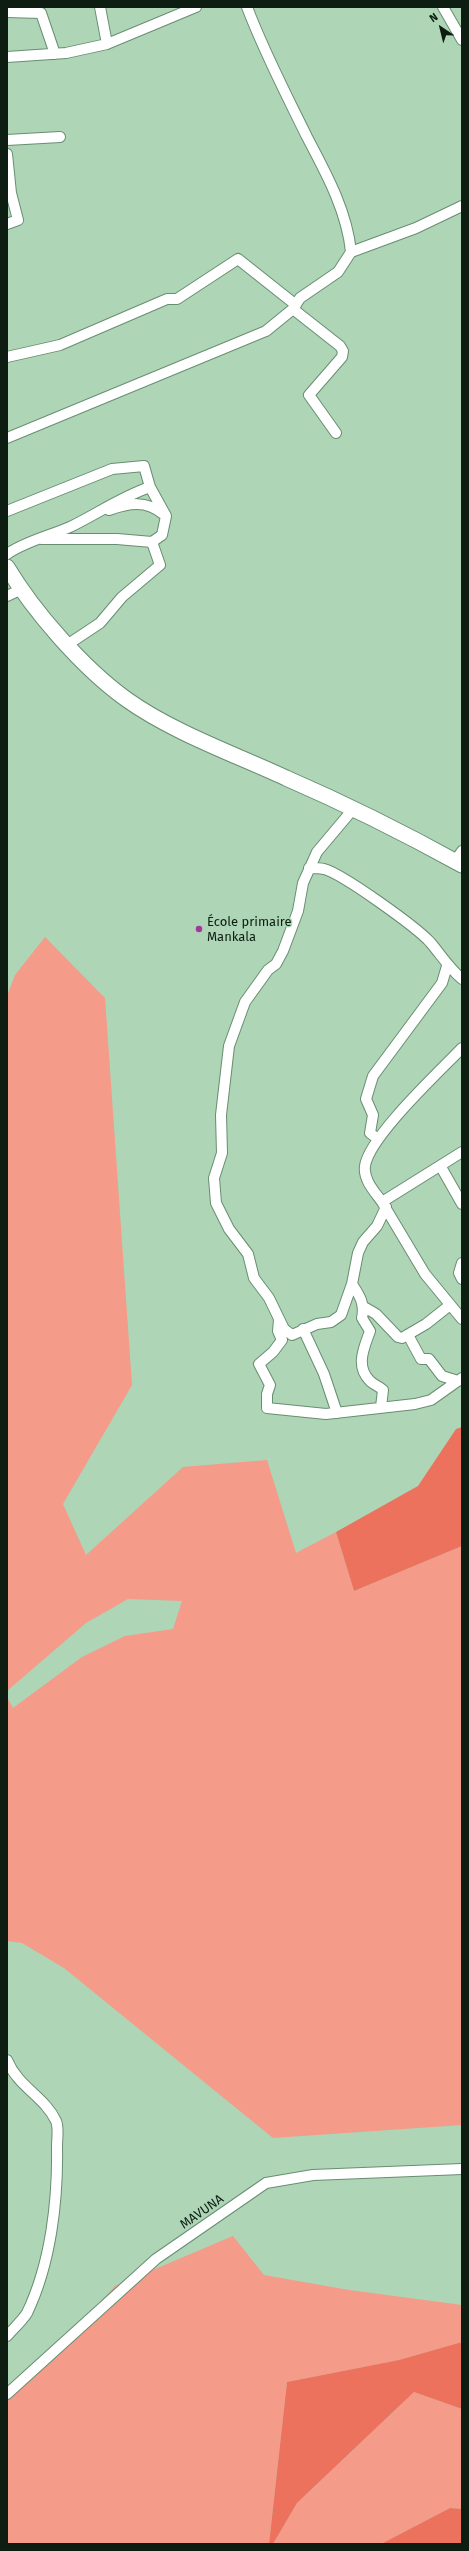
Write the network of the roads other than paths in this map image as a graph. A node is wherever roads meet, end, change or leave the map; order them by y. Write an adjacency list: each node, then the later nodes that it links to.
1 (100, 7): 7 (street)
2 (196, 7): 7 (street)
3 (247, 7): 15 (street)
4 (443, 7): 6 (street)
5 (7, 12): 8 (street)
6 (462, 40)
7 (107, 44): 8 (street)
8 (55, 54): 9 (street)
9 (7, 57)
10 (60, 137): 11 (street)
11 (7, 140)
12 (7, 154): 14 (street)
13 (462, 206): 15 (street)
14 (7, 224)
15 (351, 252): 16 (street)
16 (294, 307): 17 (street); 18 (street); 19 (street)
17 (7, 357)
18 (336, 433)
19 (7, 438)
20 (150, 487): 21 (street); 22 (street); 23 (street)
21 (7, 511)
22 (90, 515): 23 (street); 24 (street)
23 (166, 516): 25 (street)
24 (42, 539): 25 (street); 26 (street)
25 (152, 542): 30 (street)
26 (7, 554)
27 (7, 567): 28 (street)
28 (22, 589): 29 (street); 30 (street)
29 (7, 596)
30 (67, 645): 31 (street)
31 (354, 808): 32 (street); 33 (street)
32 (460, 859)
33 (309, 868): 34 (street); 47 (street)
34 (447, 966): 35 (street); 37 (street)
35 (462, 979)
36 (462, 1048): 37 (street)
37 (378, 1139): 40 (street)
38 (462, 1152): 39 (street)
39 (441, 1167): 40 (street); 41 (street)
40 (384, 1204): 44 (street); 45 (street)
41 (462, 1204)
42 (462, 1263): 43 (street)
43 (462, 1279)
44 (352, 1284): 46 (street); 49 (street)
45 (450, 1305): 48 (street); 50 (street)
46 (364, 1307): 50 (street); 52 (street)
47 (278, 1315): 49 (street); 53 (street)
48 (462, 1319)
49 (303, 1329): 53 (street)
50 (408, 1335): 51 (street)
51 (460, 1379): 52 (street)
52 (381, 1407): 53 (street)
53 (337, 1413)
54 (7, 2060): 56 (street)
55 (462, 2169): 57 (street, MAVUNA)
56 (7, 2336)
57 (7, 2394)

